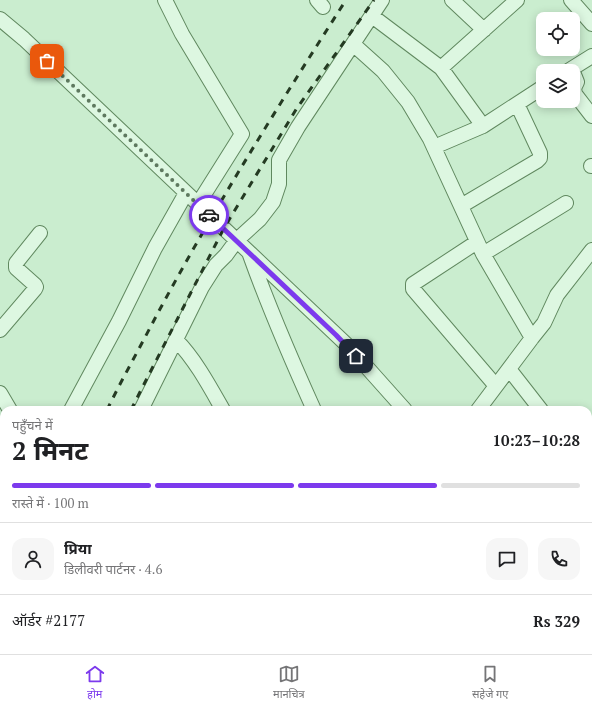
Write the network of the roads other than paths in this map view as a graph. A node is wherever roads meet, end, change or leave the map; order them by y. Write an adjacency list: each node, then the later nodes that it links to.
1 (165, 0): 22 (street)
2 (382, 0): 6 (street)
3 (452, 0): 9 (street)
4 (516, 0): 9 (street)
5 (571, 0): 8 (street)
6 (372, 16): 10 (street); 13 (street)
7 (0, 19): 20 (street)
8 (592, 24)
9 (484, 30): 13 (street)
10 (353, 44): 19 (street); 25 (street)
11 (592, 56): 12 (street)
12 (580, 65)
13 (441, 68): 18 (street)
14 (536, 92): 16 (street)
15 (580, 100): 17 (street)
16 (517, 104): 18 (street); 23 (street)
17 (592, 116)
18 (483, 126): 19 (street)
19 (434, 147): 23 (street)
20 (186, 193): 22 (street); 36 (street)
21 (566, 203): 26 (street)
22 (198, 204): 25 (street)
23 (461, 206): 26 (street)
24 (40, 233): 29 (street)
25 (237, 240): 28 (street); 31 (street)
26 (480, 248): 30 (street); 33 (street)
27 (592, 250): 30 (street)
28 (249, 252): 39 (street); 40 (street)
29 (0, 330)
30 (532, 338): 32 (street)
31 (176, 340): 37 (street); 38 (street)
32 (509, 369): 33 (street); 42 (street)
33 (496, 386): 41 (street)
34 (0, 393): 35 (street)
35 (8, 406)
36 (73, 406)
37 (143, 406)
38 (221, 406)
39 (312, 406)
40 (401, 406)
41 (481, 406)
42 (538, 406)

